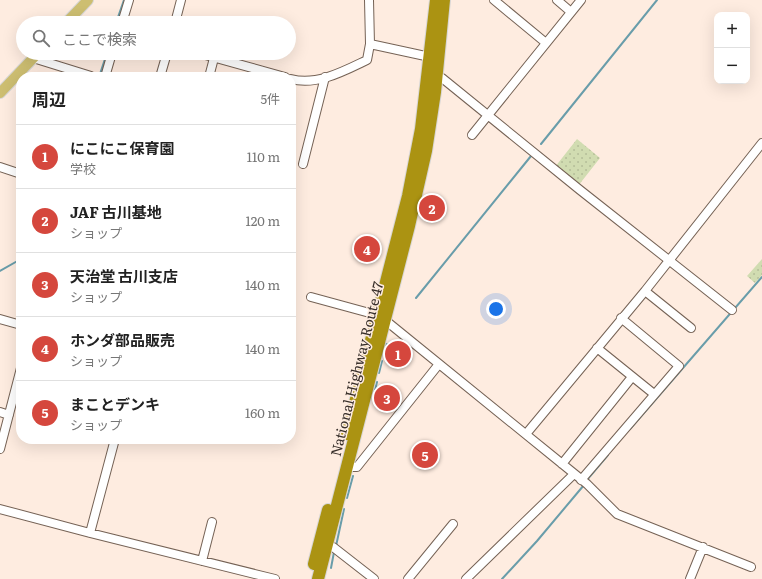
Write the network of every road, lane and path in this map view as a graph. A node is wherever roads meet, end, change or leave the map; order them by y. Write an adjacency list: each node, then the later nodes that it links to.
1 (88, 0): 11 (main road)
2 (129, 0): 12 (street)
3 (181, 0): 13 (street)
4 (369, 0): 15 (street)
5 (436, 0): 16 (highway, National Highway Route 47)
6 (444, 0): 31 (highway, National Highway Route 47)
7 (494, 0): 14 (street)
8 (557, 0): 10 (street)
9 (581, 0): 10 (street)
10 (572, 12): 14 (street)
11 (73, 16)
12 (124, 16)
13 (177, 16)
14 (546, 43): 34 (street)
15 (370, 44): 16 (street); 30 (street)
16 (430, 57): 44 (highway, National Highway Route 47)
17 (31, 60): 23 (main road)
18 (44, 60): 24 (street)
19 (110, 60): 25 (street)
20 (165, 60): 26 (street)
21 (213, 60): 27 (street)
22 (221, 60): 28 (street)
23 (20, 72)
24 (71, 72)
25 (106, 72)
26 (161, 72)
27 (210, 72)
28 (266, 72)
29 (16, 76): 33 (main road)
30 (325, 77): 32 (street); 37 (street)
31 (436, 79): 34 (street); 44 (highway, National Highway Route 47)
32 (296, 80)
33 (0, 93)
34 (487, 115): 35 (street); 40 (street)
35 (472, 135)
36 (762, 142): 40 (street)
37 (303, 164)
38 (0, 167): 39 (street)
39 (16, 172)
40 (669, 260): 41 (street); 43 (street)
41 (645, 291): 45 (street); 48 (street)
42 (311, 297): 44 (street)
43 (732, 310)
44 (381, 318): 50 (street); 60 (highway, National Highway Route 47); 72 (highway, National Highway Route 47)
45 (621, 318): 49 (street); 53 (street)
46 (0, 320): 47 (street)
47 (16, 324)
48 (691, 328)
49 (597, 348): 51 (street); 56 (street)
50 (438, 364): 56 (street); 60 (street)
51 (632, 376): 53 (street); 59 (street)
52 (16, 388): 55 (street)
53 (654, 394): 62 (street)
54 (0, 412): 55 (street)
55 (9, 415): 58 (street)
56 (526, 434): 59 (street)
57 (114, 444): 66 (street)
58 (0, 449)
59 (562, 464): 61 (street)
60 (347, 466): 67 (highway, National Highway Route 47)
61 (574, 474): 62 (street); 76 (street)
62 (584, 482): 68 (street)
63 (0, 509): 66 (street)
64 (212, 522): 69 (street)
65 (453, 524): 75 (street)
66 (90, 533): 69 (street)
67 (327, 547): 73 (highway, National Highway Route 47); 74 (street)
68 (703, 547): 70 (street); 77 (street)
69 (202, 561): 71 (street)
70 (751, 567)
71 (271, 578)
72 (310, 579)
73 (318, 579)
74 (374, 579)
75 (408, 579)
76 (466, 579)
77 (690, 579)

